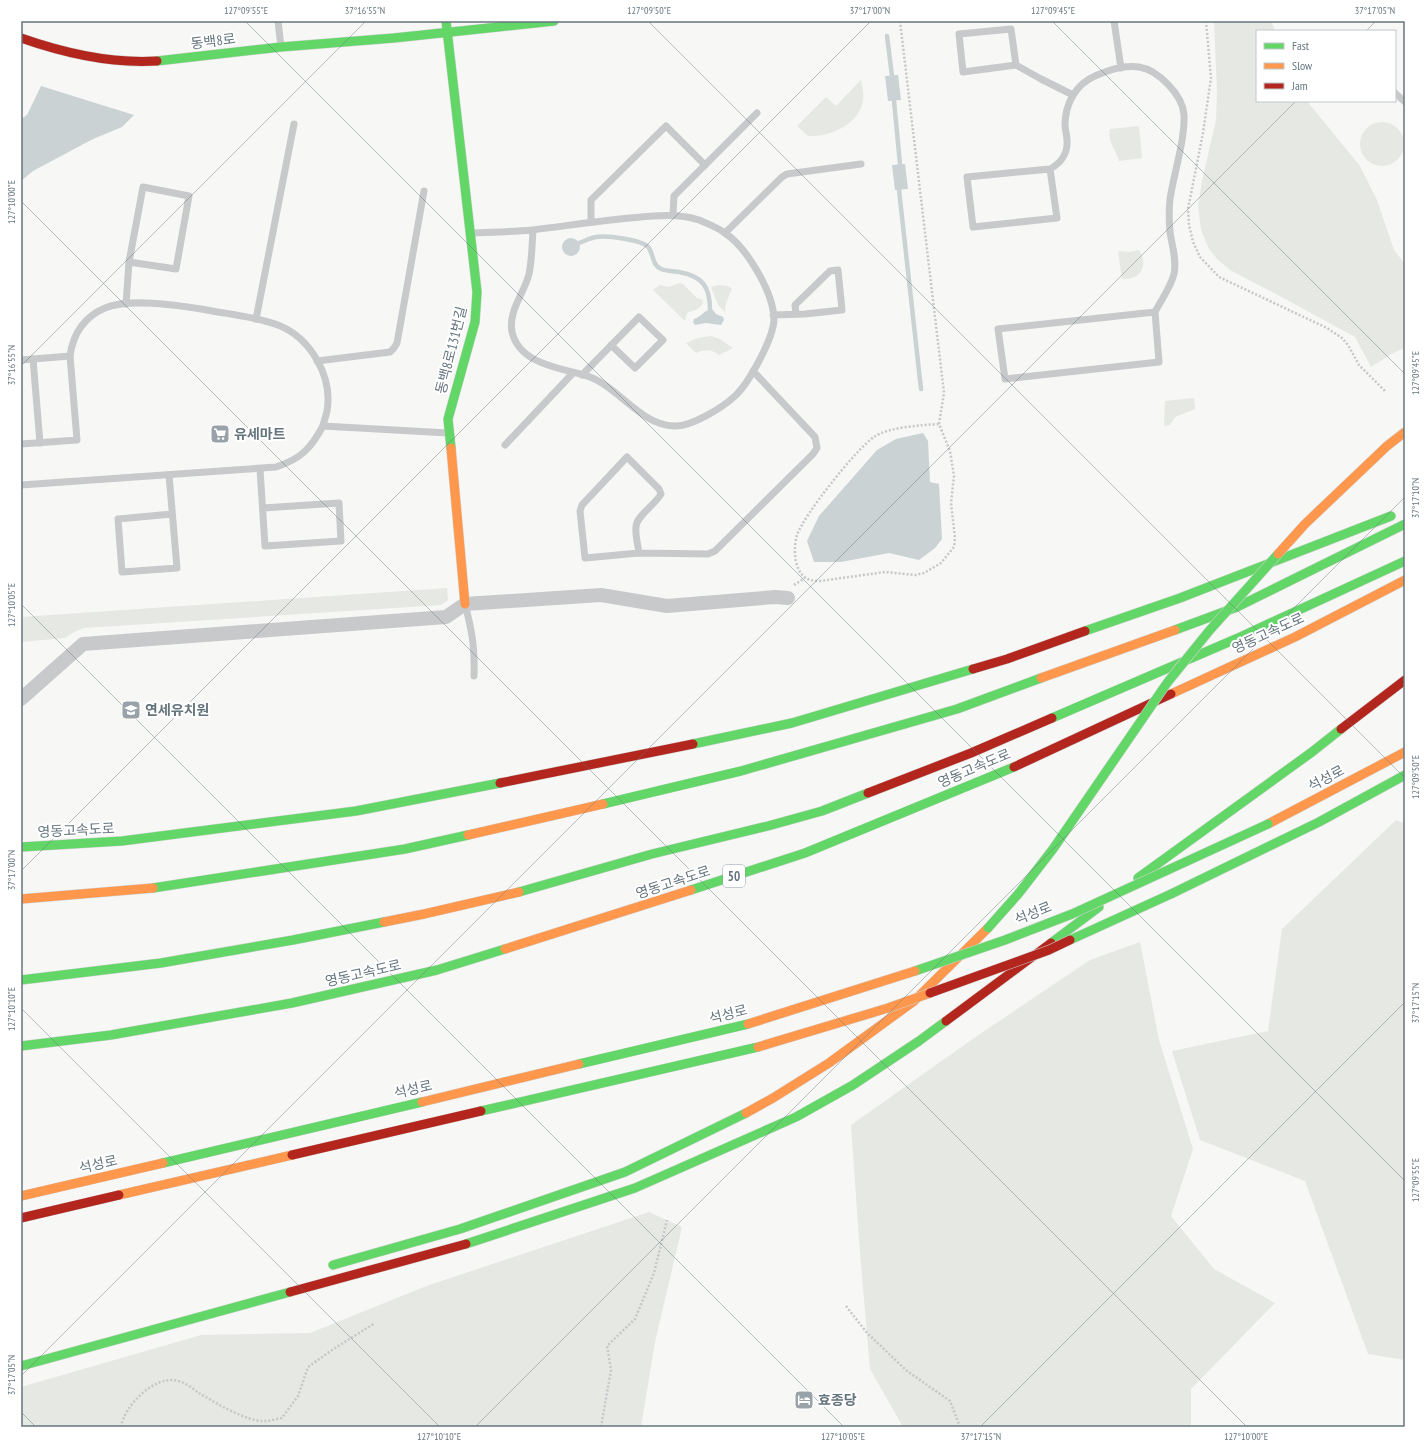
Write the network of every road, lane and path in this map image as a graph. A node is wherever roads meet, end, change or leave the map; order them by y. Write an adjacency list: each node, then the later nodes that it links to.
1 (278, 21): 9 (lane)
2 (446, 21): 7 (main road, 동백8로131번길)
3 (554, 21): 7 (main road, 동백8로)
4 (900, 21): 41 (path)
5 (1114, 21): 11 (lane)
6 (1206, 21): 40 (path)
7 (448, 32): 9 (main road, 동백8로); 24 (main road, 동백8로131번길)
8 (21, 38): 9 (main road, 동백8로)
9 (281, 47)
10 (1016, 65): 10 (lane); 13 (lane)
11 (1120, 68): 13 (lane); 28 (lane)
12 (1396, 94): 14 (lane)
13 (1073, 95): 19 (lane)
14 (1405, 102)
15 (757, 113): 18 (lane)
16 (294, 124): 31 (lane)
17 (861, 164): 25 (lane)
18 (705, 165): 21 (lane); 22 (lane)
19 (1050, 169): 19 (lane)
20 (424, 191): 36 (lane)
21 (673, 215): 22 (lane); 25 (lane)
22 (591, 222): 23 (lane)
23 (533, 230): 24 (lane); 38 (lane)
24 (471, 233): 44 (main road, 동백8로131번길)
25 (726, 233): 30 (lane)
26 (129, 262): 26 (lane); 27 (lane)
27 (126, 304): 31 (lane); 33 (lane)
28 (1155, 312): 28 (lane)
29 (796, 314): 29 (lane); 30 (lane)
30 (773, 315): 37 (lane)
31 (256, 319): 36 (lane)
32 (611, 345): 32 (lane); 39 (lane)
33 (70, 356): 34 (lane); 45 (lane)
34 (33, 359): 35 (lane); 45 (lane)
35 (21, 360)
36 (317, 361): 42 (lane)
37 (753, 371): 39 (lane); 55 (lane)
38 (574, 373): 39 (lane); 47 (lane)
39 (582, 375)
40 (1385, 391)
41 (939, 424): 41 (path)
42 (322, 426): 44 (lane); 48 (lane)
43 (1405, 432): 72 (main road, bridge)
44 (448, 433): 59 (main road, 동백8로131번길)
45 (40, 443): 46 (lane)
46 (21, 444)
47 (505, 445)
48 (260, 469): 49 (lane); 51 (lane)
49 (169, 475): 50 (lane); 53 (lane)
50 (21, 486)
51 (263, 508): 51 (lane)
52 (1398, 513): 65 (main road, 영동고속도로)
53 (172, 514): 53 (lane)
54 (1405, 524): 66 (main road)
55 (639, 553): 55 (lane)
56 (1405, 561): 67 (main road, 영동고속도로)
57 (1405, 580): 68 (main road, 영동고속도로 / 50)
58 (788, 598): 59 (street)
59 (465, 604): 60 (lane); 62 (street)
60 (474, 676)
61 (1405, 680): 75 (main road)
62 (21, 699)
63 (1405, 752): 69 (main road, 석성로, bridge)
64 (1405, 775): 70 (main road, bridge)
65 (21, 847)
66 (21, 899)
67 (21, 980)
68 (21, 1046)
69 (21, 1196)
70 (21, 1218)
71 (667, 1220): 77 (path)
72 (323, 1268)
73 (846, 1306): 78 (path)
74 (375, 1323): 76 (path)
75 (21, 1366)
76 (121, 1427)
77 (601, 1427)
78 (960, 1427)

